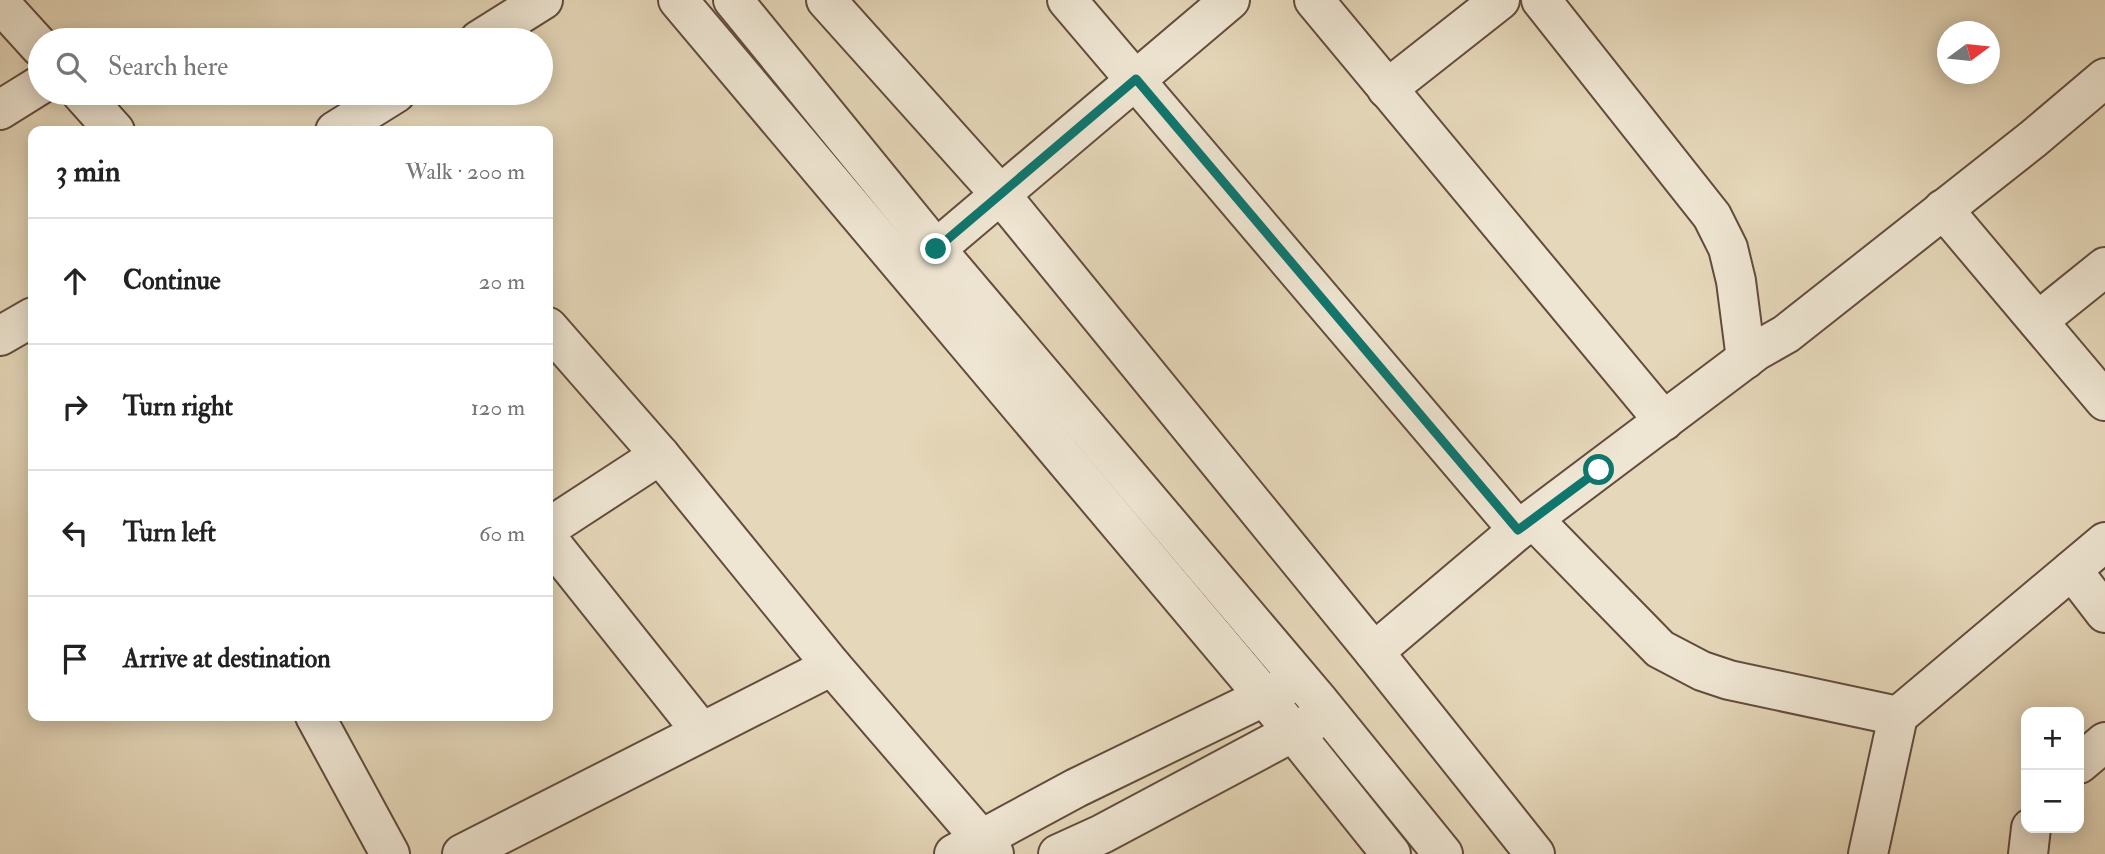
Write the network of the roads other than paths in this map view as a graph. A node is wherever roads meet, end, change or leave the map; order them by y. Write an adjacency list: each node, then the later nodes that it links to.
1 (542, 0): 11 (street)
2 (678, 0): 26 (street)
3 (733, 0): 24 (street)
4 (826, 0): 22 (street)
5 (1068, 0): 14 (street)
6 (1230, 0): 14 (street)
7 (1314, 0): 15 (street)
8 (1500, 0): 15 (street)
9 (1541, 0): 31 (street)
10 (0, 3): 12 (street)
11 (498, 28)
12 (28, 34)
13 (2105, 78): 23 (street)
14 (1136, 79): 22 (street); 35 (street)
15 (1387, 89): 33 (street)
16 (28, 92): 19 (street)
17 (92, 105): 21 (street)
18 (382, 105): 20 (street)
19 (0, 110)
20 (360, 125)
21 (111, 126)
22 (1000, 194): 24 (street); 41 (street)
23 (1943, 209): 28 (street); 31 (street)
24 (936, 249): 26 (street); 43 (street)
25 (2105, 267): 28 (street)
26 (908, 273): 44 (street)
27 (28, 320): 29 (street)
28 (2038, 321): 32 (street)
29 (0, 337)
30 (554, 347): 34 (street)
31 (1763, 348): 33 (street)
32 (2105, 401)
33 (1664, 421): 35 (street)
34 (660, 455): 36 (street); 42 (street)
35 (1525, 524): 41 (street); 46 (street)
36 (553, 525)
37 (2105, 542): 39 (street)
38 (553, 545): 48 (street)
39 (2072, 570): 40 (street); 46 (street)
40 (2105, 613)
41 (1374, 652): 59 (street)
42 (832, 666): 48 (street); 53 (street)
43 (1300, 678): 44 (street); 45 (street)
44 (1265, 697): 49 (street); 53 (street)
45 (1328, 713): 49 (street); 58 (street)
46 (1898, 716): 60 (street)
47 (318, 721): 54 (street)
48 (701, 731): 55 (street)
49 (1292, 734): 56 (street); 57 (street)
50 (2105, 742): 51 (street)
51 (2084, 760)
52 (2030, 833): 61 (street)
53 (977, 849)
54 (390, 854)
55 (462, 854)
56 (1058, 854)
57 (1391, 854)
58 (1443, 854)
59 (1535, 854)
60 (1868, 854)
61 (2028, 854)

